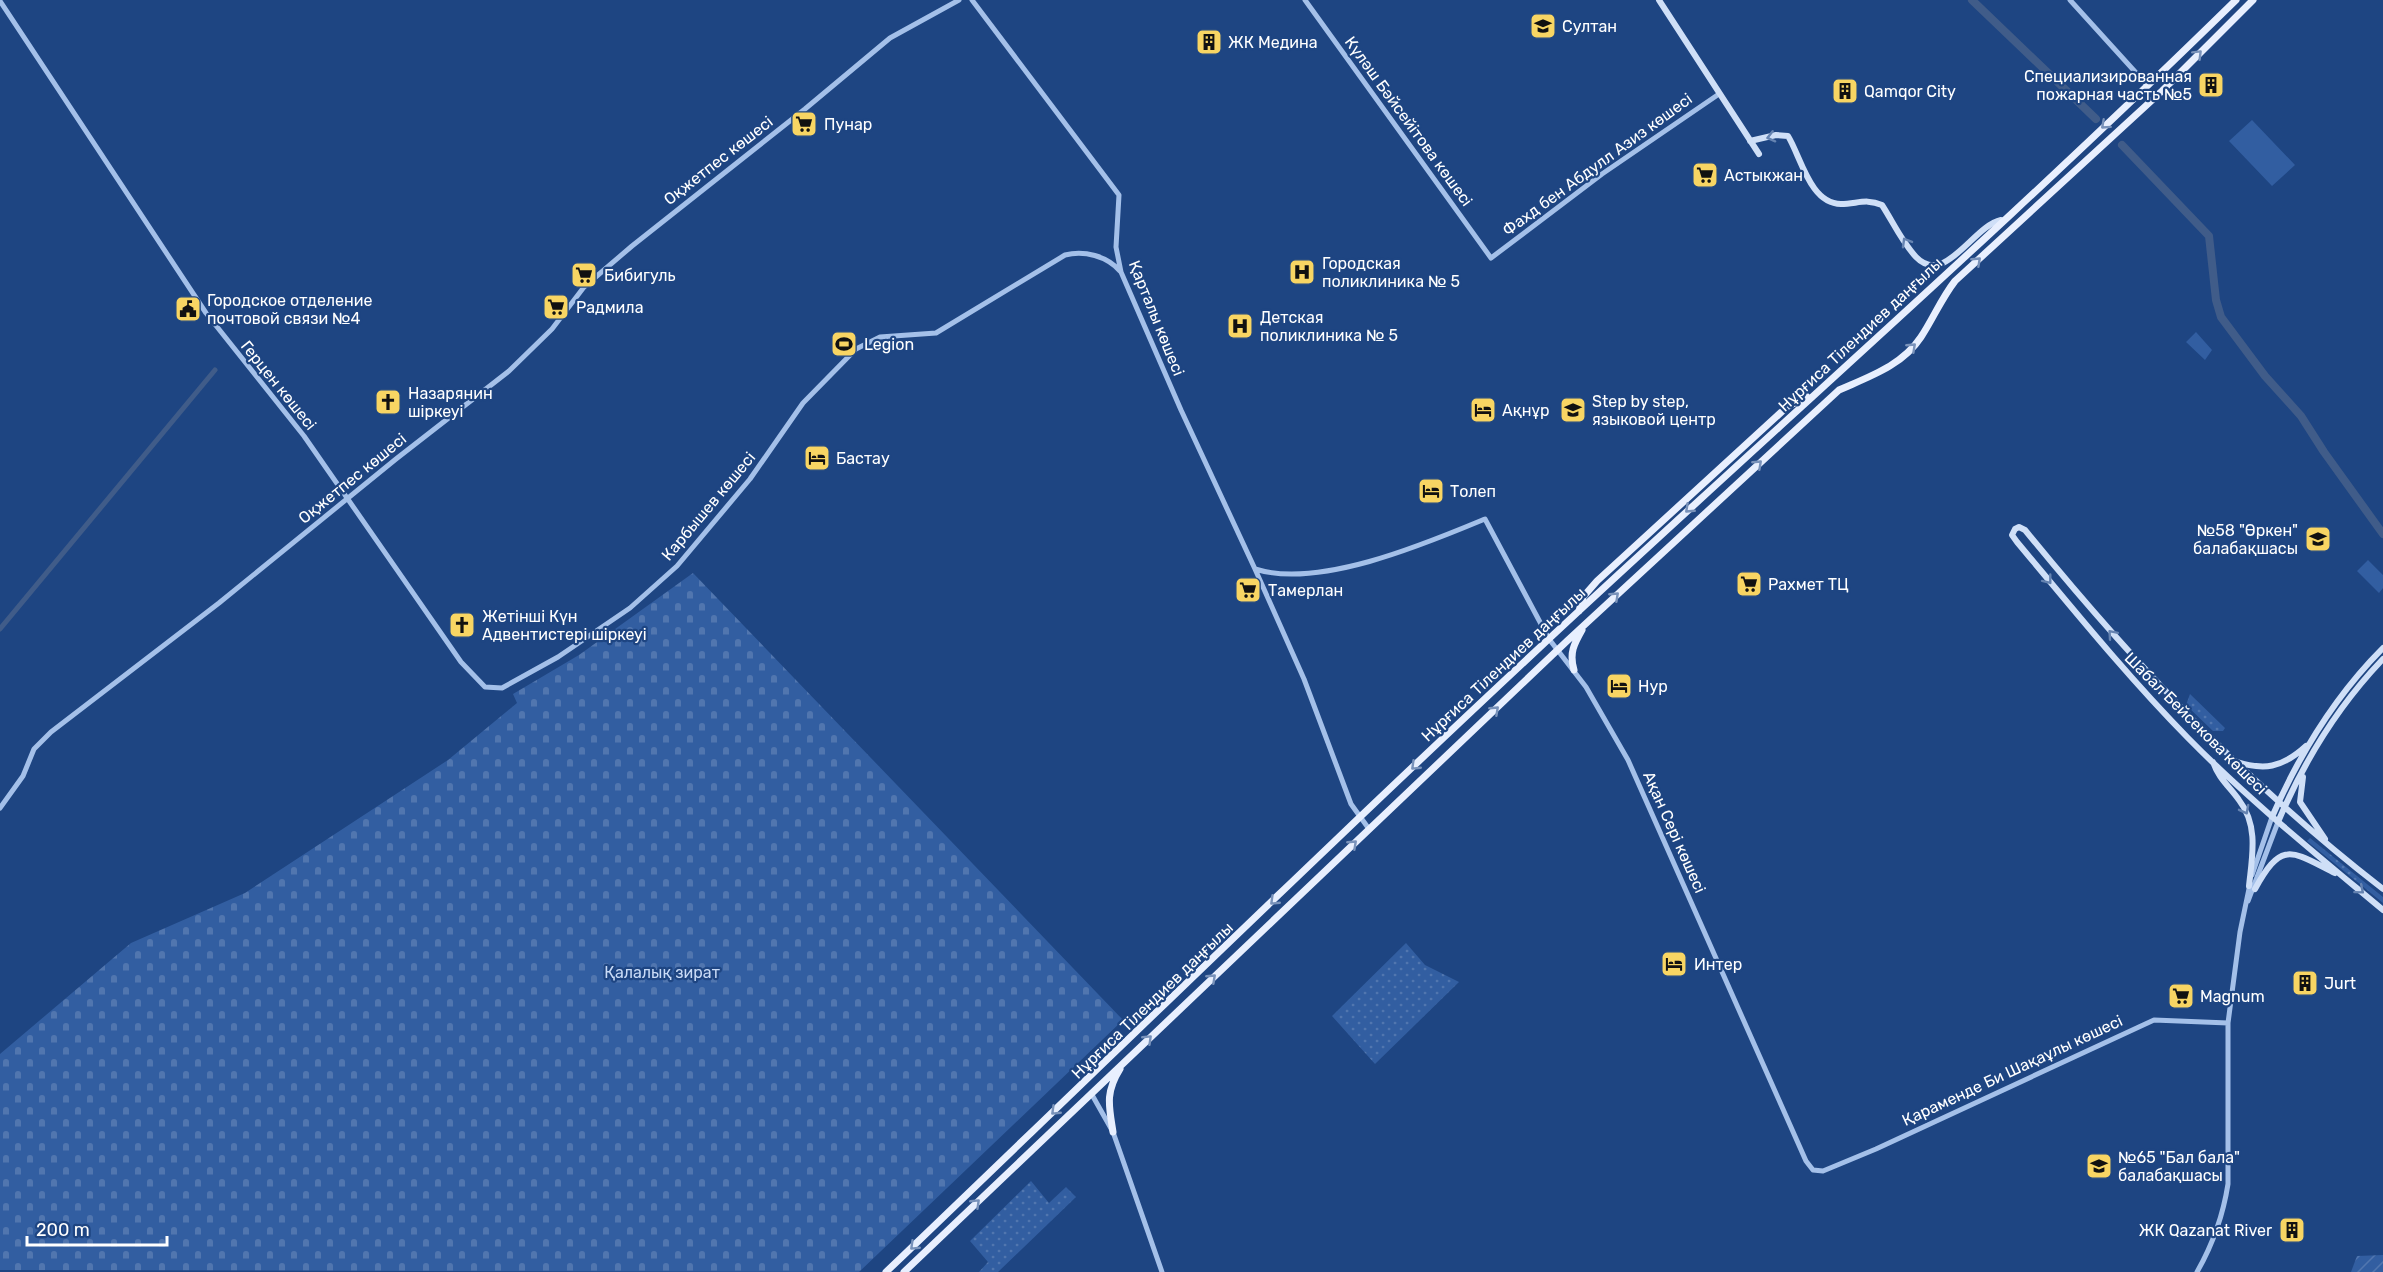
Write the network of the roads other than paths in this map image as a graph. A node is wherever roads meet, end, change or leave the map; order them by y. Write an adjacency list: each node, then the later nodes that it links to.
1 (959, 0): 23 (street, Оқжетпес көшесі)
2 (972, 0): 18 (street, Қарталы көшесі)
3 (1305, 0): 17 (street, Күләш Бәйсейітова көшесі)
4 (1659, 0): 10 (main road)
5 (2070, 0): 9 (street)
6 (2236, 0): 9 (main road, Нұрғиса Тілендиев даңғылы)
7 (2253, 0): 11 (main road, Нұрғиса Тілендиев даңғылы, one-way to 7)
8 (0, 1): 23 (street, Герцен көшесі)
9 (2148, 86): 11 (main road); 14 (main road, Нұрғиса Тілендиев даңғылы, one-way to 14)
10 (1719, 94): 12 (main road); 17 (street, Фахд бен Абдулл Азиз көшесі)
11 (2157, 95): 15 (main road, Нұрғиса Тілендиев даңғылы)
12 (1750, 141): 13 (main road); 16 (main road, one-way to 12)
13 (1759, 154)
14 (2067, 159): 15 (main road); 16 (main road, Нұрғиса Тілендиев даңғылы)
15 (2076, 168): 20 (main road, Нұрғиса Тілендиев даңғылы, one-way to 15)
16 (2001, 220): 19 (main road, Нұрғиса Тілендиев даңғылы)
17 (1491, 258)
18 (1121, 272): 26 (street, Қарталы көшесі); 34 (street, Карбышев көшесі)
19 (1830, 380): 20 (main road); 21 (main road, Нұрғиса Тілендиев даңғылы)
20 (1839, 390): 24 (main road, Нұрғиса Тілендиев даңғылы, one-way to 20)
21 (1815, 393): 22 (main road, Нұрғиса Тілендиев даңғылы); 27 (main road)
22 (1705, 495): 24 (main road); 25 (main road, Нұрғиса Тілендиев даңғылы, one-way to 25)
23 (347, 498): 34 (street, Герцен көшесі); 41 (street, Оқжетпес көшесі)
24 (1713, 506): 29 (main road, Нұрғиса Тілендиев даңғылы, one-way to 24)
25 (1632, 562): 27 (main road); 28 (main road, Нұрғиса Тілендиев даңғылы)
26 (1255, 569): 30 (street, Ақан Сері көшесі); 44 (street, Қарталы көшесі)
27 (1608, 570): 28 (main road)
28 (1579, 611): 30 (main road, Нұрғиса Тілендиев даңғылы)
29 (1587, 622): 32 (main road, Нұрғиса Тілендиев даңғылы); 35 (main road)
30 (1549, 639): 32 (street, Ақан Сері көшесі); 44 (main road, Нұрғиса Тілендиев даңғылы, one-way to 44)
31 (2383, 648): 36 (main road)
32 (1557, 651): 35 (street, Ақан Сері көшесі); 46 (main road, Нұрғиса Тілендиев даңғылы, one-way to 32)
33 (2383, 659): 39 (main road)
34 (461, 662)
35 (1574, 670): 56 (street, Ақан Сері көшесі)
36 (2313, 739): 37 (main road); 40 (main road)
37 (2232, 760): 38 (main road, Шабал Бейсекова көшесі, one-way to 38); 40 (main road, Шабал Бейсекова көшесі)
38 (2213, 762): 43 (main road, Шабал Бейсекова көшесі); 49 (main road, one-way to 49)
39 (2305, 766): 42 (main road); 47 (main road)
40 (2278, 803): 42 (main road, Шабал Бейсекова көшесі); 43 (main road)
41 (0, 808)
42 (2284, 808): 45 (main road); 47 (main road, Шабал Бейсекова көшесі)
43 (2272, 817): 45 (main road, Шабал Бейсекова көшесі); 49 (street)
44 (1361, 818): 46 (street, Қарталы көшесі); 57 (main road, Нұрғиса Тілендиев даңғылы, one-way to 57)
45 (2278, 822): 48 (main road, Шабал Бейсекова көшесі); 49 (street)
46 (1369, 829): 53 (main road, Нұрғиса Тілендиев даңғылы, one-way to 46)
47 (2332, 850): 50 (main road, Шабал Бейсекова көшесі)
48 (2344, 877): 49 (main road); 51 (main road, Шабал Бейсекова көшесі, one-way to 51)
49 (2252, 887): 52 (street)
50 (2383, 889)
51 (2383, 910)
52 (2228, 1023): 56 (street, Қараменде Би Шақаұлы көшесі); 60 (street)
53 (1127, 1058): 54 (main road, Нұрғиса Тілендиев даңғылы); 55 (main road)
54 (1091, 1092): 55 (street); 58 (main road, Нұрғиса Тілендиев даңғылы, one-way to 54)
55 (1113, 1132): 59 (street)
56 (1813, 1170)
57 (886, 1272)
58 (904, 1272)
59 (1162, 1272)
60 (2197, 1272)

